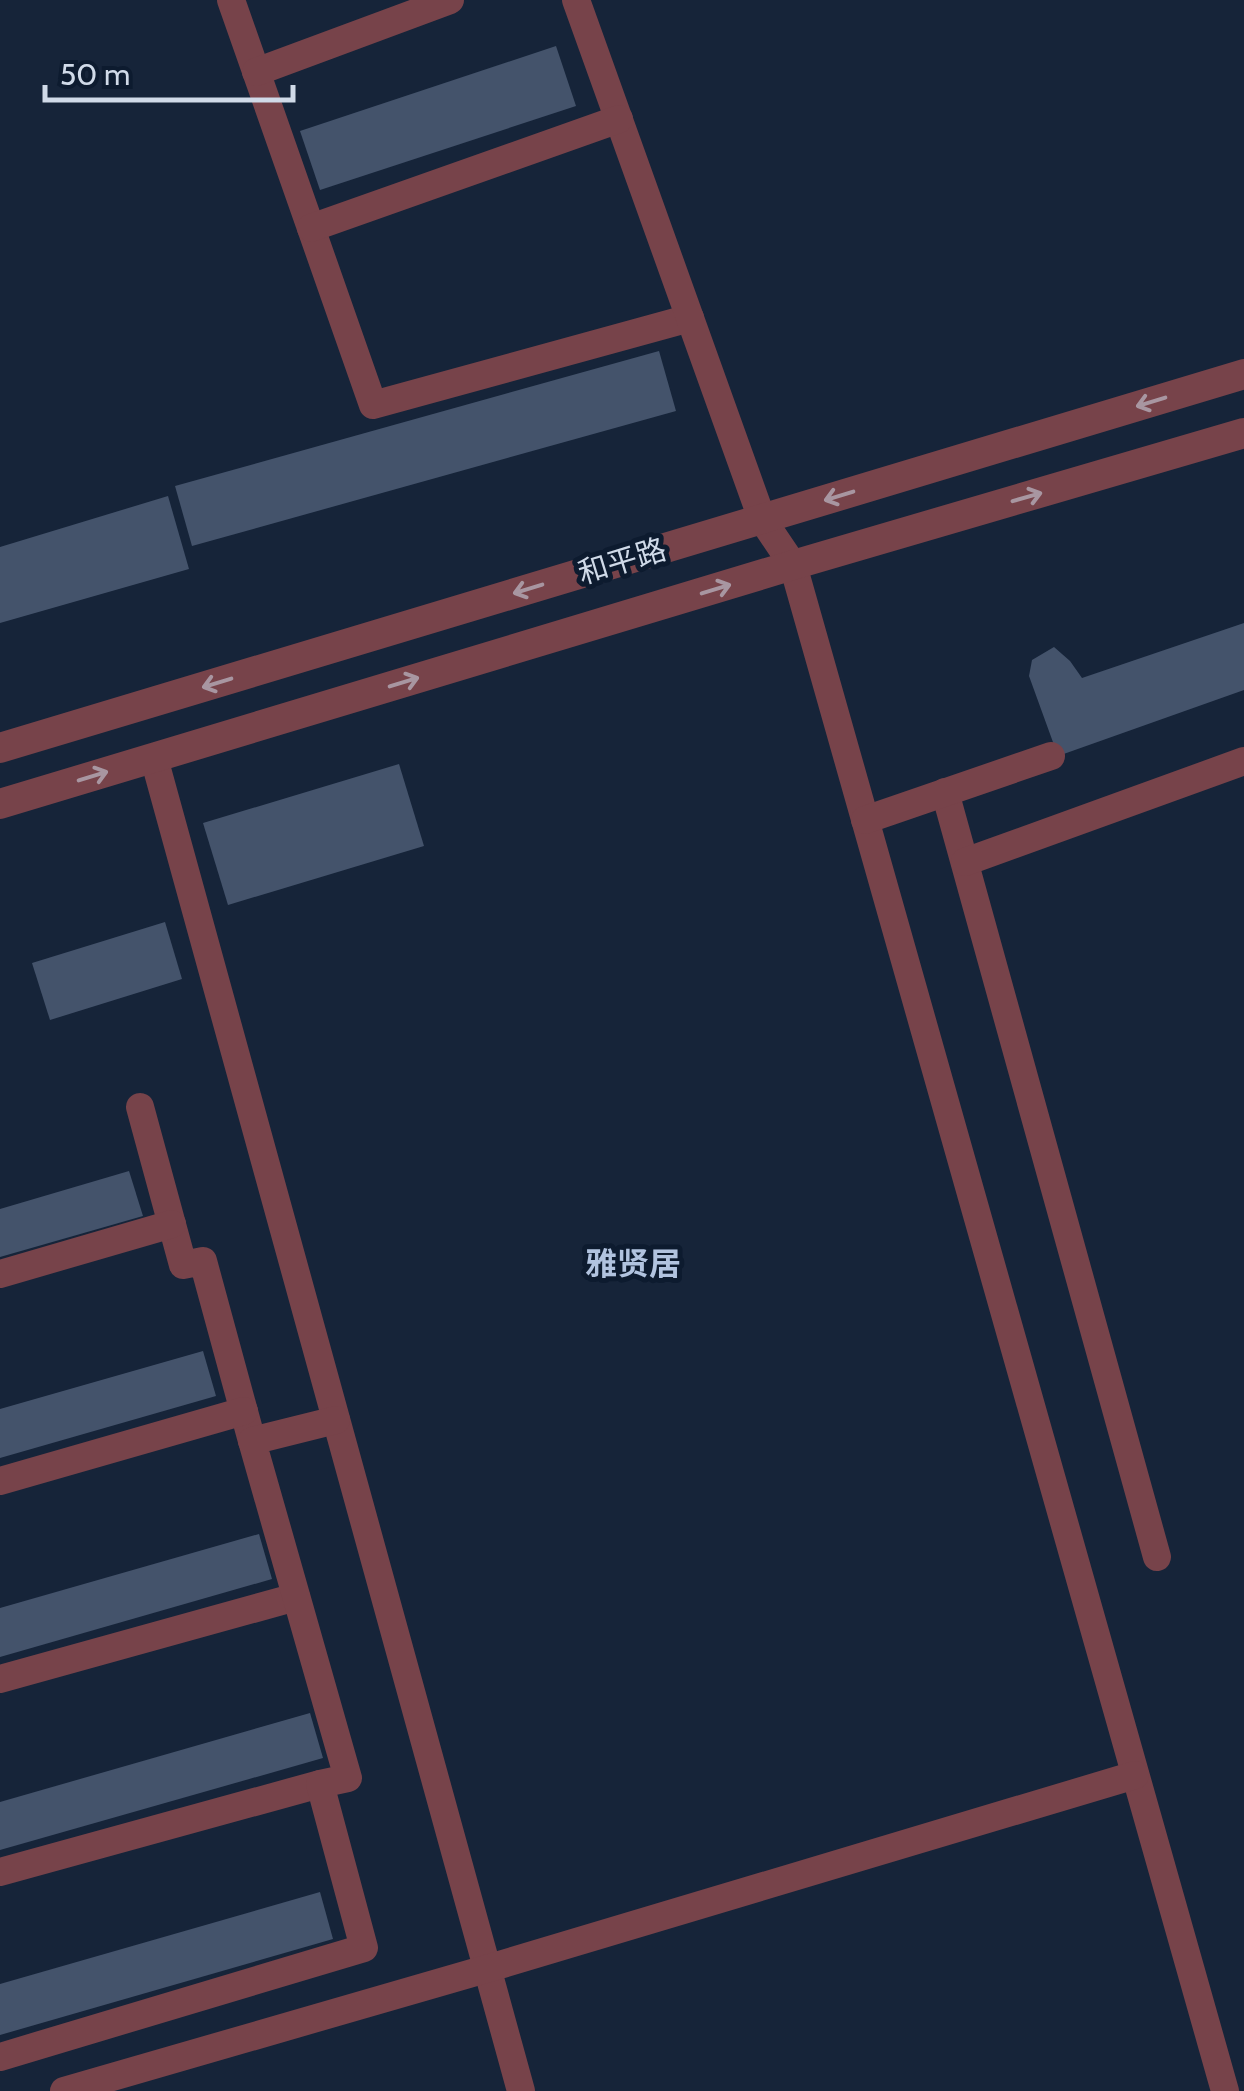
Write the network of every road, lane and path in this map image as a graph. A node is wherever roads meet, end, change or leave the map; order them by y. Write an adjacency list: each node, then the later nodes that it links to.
1 (231, 0): 4 (street)
2 (450, 0): 4 (street)
3 (576, 0): 5 (street)
4 (256, 72): 6 (street)
5 (619, 119): 6 (street); 7 (street)
6 (310, 228): 7 (street)
7 (690, 318): 10 (street)
8 (1244, 374): 10 (street, 和平路, one-way to 10)
9 (1244, 434): 11 (street, 和平路, one-way to 9)
10 (762, 519): 11 (street); 12 (street, 和平路, one-way to 12)
11 (793, 565): 14 (street, 和平路, one-way to 11); 18 (street)
12 (0, 748)
13 (1050, 756): 16 (street)
14 (154, 758): 17 (street, 和平路, one-way to 14); 24 (street)
15 (1244, 762): 19 (street)
16 (945, 792): 18 (street); 19 (street)
17 (0, 804)
18 (865, 820): 30 (street)
19 (964, 862): 27 (street)
20 (140, 1107): 21 (street)
21 (172, 1224): 22 (street); 23 (street)
22 (0, 1274)
23 (244, 1411): 25 (street); 26 (street)
24 (336, 1420): 25 (street); 33 (street)
25 (252, 1442): 28 (street)
26 (0, 1481)
27 (1157, 1556)
28 (296, 1597): 29 (street); 31 (street)
29 (0, 1679)
30 (1135, 1775): 33 (street); 37 (street)
31 (320, 1784): 32 (street); 34 (street)
32 (0, 1872)
33 (486, 1969): 35 (street); 36 (street)
34 (0, 2057)
35 (64, 2091)
36 (521, 2091)
37 (1225, 2091)

